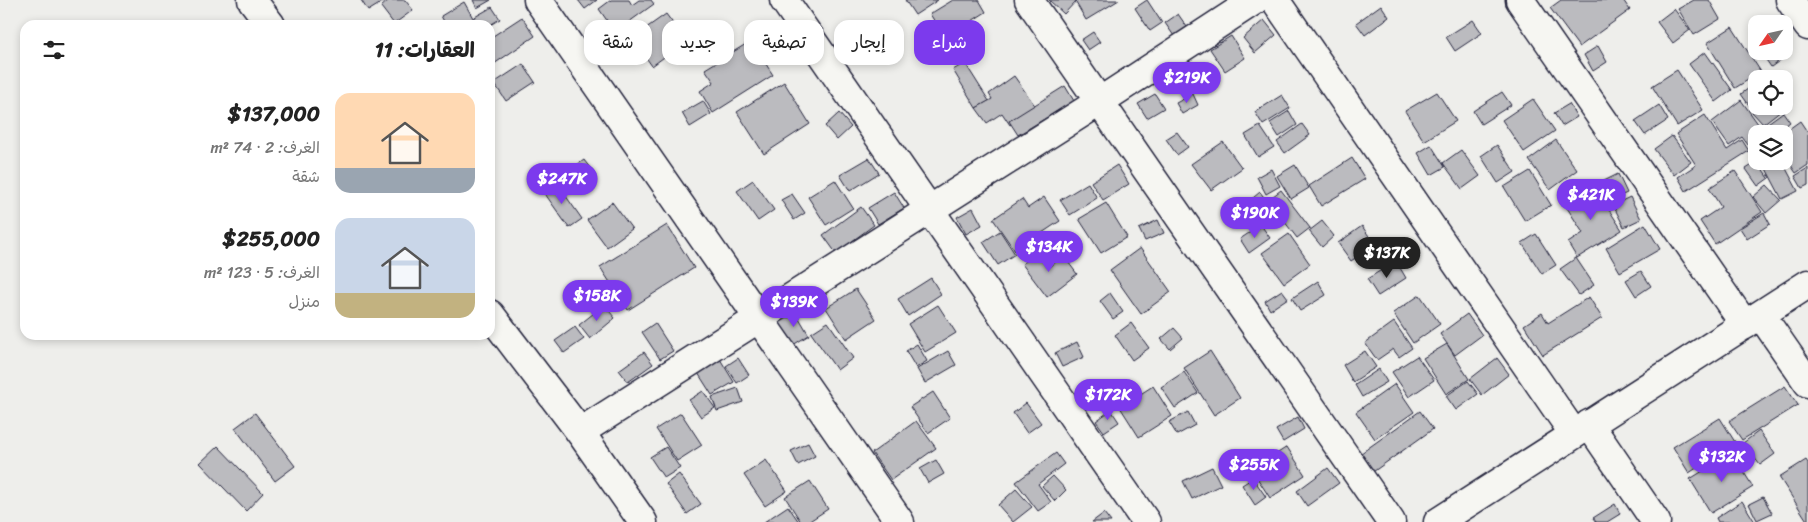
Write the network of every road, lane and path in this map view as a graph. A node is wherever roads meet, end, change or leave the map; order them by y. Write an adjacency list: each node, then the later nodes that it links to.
1 (538, 0): 12 (street)
2 (784, 0): 10 (street)
3 (1029, 0): 9 (street)
4 (1254, 0): 9 (street)
5 (1275, 0): 16 (street)
6 (1520, 0): 13 (street)
7 (1790, 0): 8 (street)
8 (1808, 26)
9 (1099, 102): 10 (street); 21 (street)
10 (930, 210): 12 (street); 20 (street)
11 (1808, 284): 13 (street)
12 (759, 319): 17 (street); 19 (street)
13 (1753, 320): 15 (street); 16 (street)
14 (495, 321): 17 (street)
15 (1808, 383)
16 (1582, 429): 22 (street); 23 (street)
17 (580, 432): 18 (street)
18 (643, 522)
19 (900, 522)
20 (1146, 522)
21 (1391, 522)
22 (1438, 522)
23 (1656, 522)

